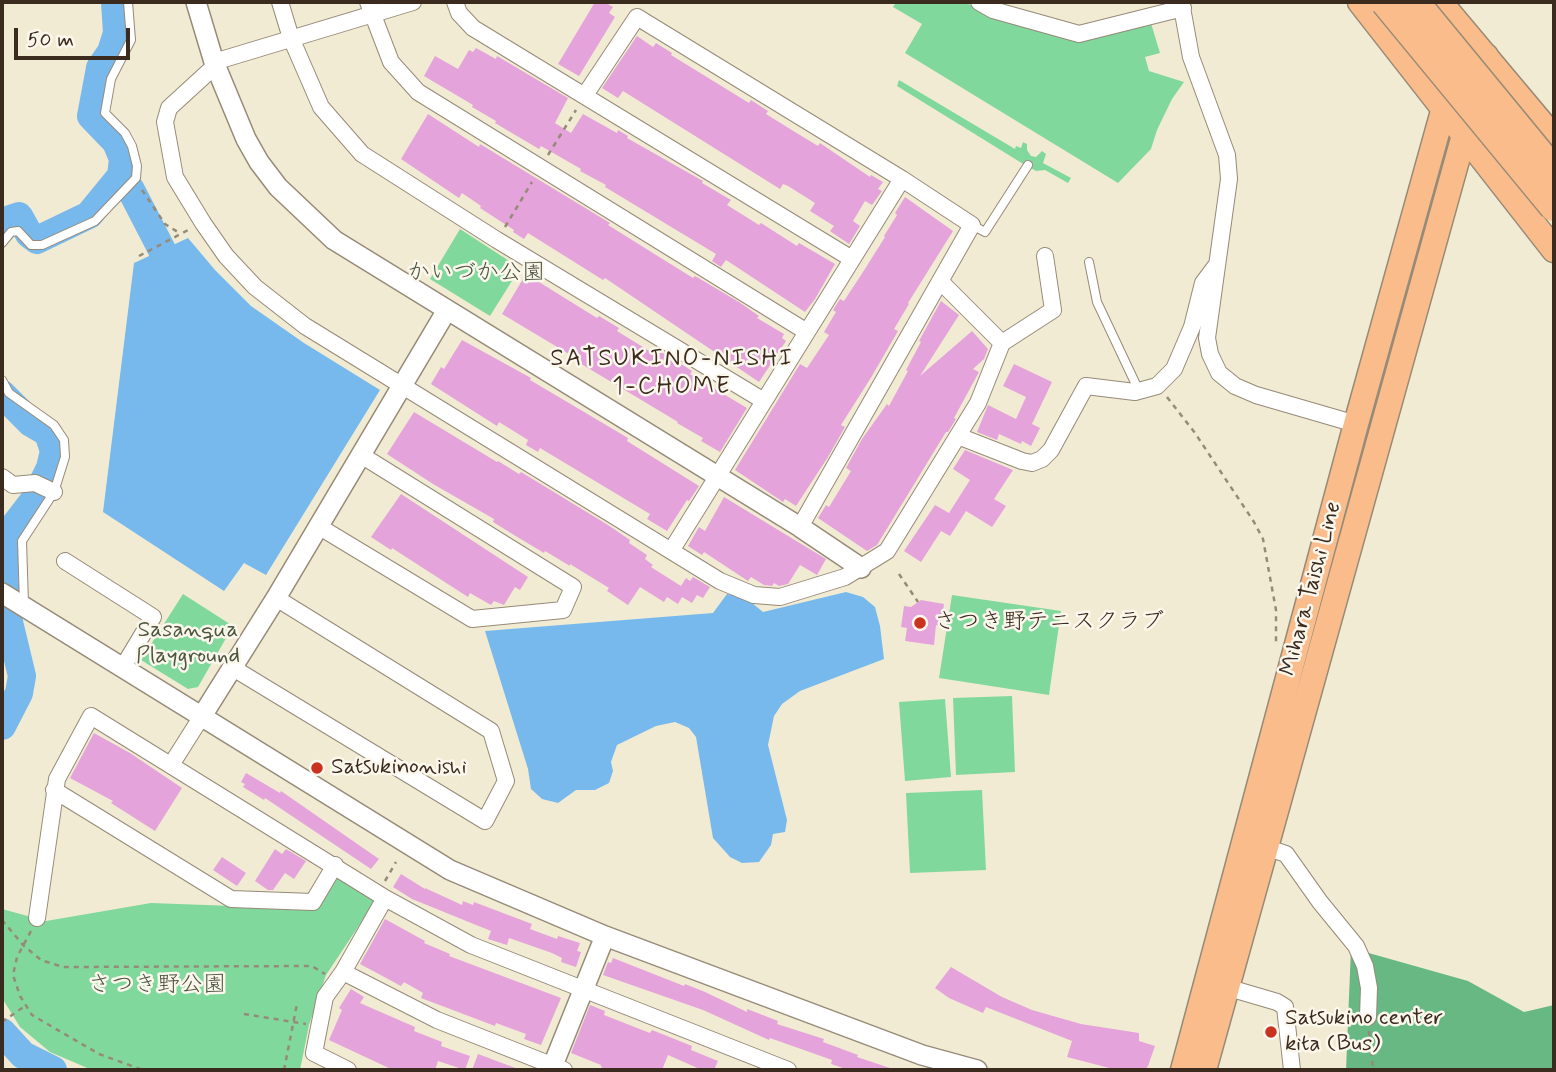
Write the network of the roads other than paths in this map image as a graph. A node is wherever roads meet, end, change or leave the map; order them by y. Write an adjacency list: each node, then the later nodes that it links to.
1 (128, 2): 26 (lane)
2 (196, 2): 16 (street)
3 (280, 2): 14 (street)
4 (413, 2): 12 (street)
5 (455, 2): 17 (street)
6 (979, 2): 11 (street)
7 (1360, 2): 18 (main road)
8 (1385, 2): 24 (highway, bridge)
9 (1415, 2): 22 (highway, bridge)
10 (1440, 2): 13 (main road)
11 (1182, 5): 31 (street)
12 (369, 8): 14 (street); 34 (street)
13 (1465, 32): 15 (main road); 18 (main road, Mihara Taishi Line)
14 (291, 38): 16 (street); 39 (street)
15 (1486, 56): 19 (main road, Mihara Taishi Line); 20 (main road)
16 (215, 64): 33 (street); 37 (street)
17 (585, 95): 23 (street); 29 (street)
18 (1443, 109): 19 (main road); 40 (main road, Mihara Taishi Line)
19 (1463, 136): 27 (main road); 58 (main road, Mihara Taishi Line)
20 (1554, 138)
21 (1028, 165): 25 (lane)
22 (1554, 171)
23 (902, 179): 25 (street); 29 (street)
24 (1554, 207)
25 (972, 225): 32 (street)
26 (2, 243)
27 (1554, 250)
28 (1045, 256): 35 (street)
29 (852, 260): 34 (street)
30 (1089, 262): 38 (lane)
31 (1216, 265): 38 (street); 40 (street)
32 (940, 281): 35 (street); 47 (street)
33 (447, 310): 37 (street); 44 (street)
34 (807, 332): 39 (street)
35 (1002, 343): 41 (street)
36 (2, 380): 45 (lane)
37 (402, 385): 42 (street); 48 (street)
38 (1139, 391): 41 (street)
39 (764, 401): 44 (street)
40 (1356, 424): 64 (main road, Mihara Taishi Line)
41 (958, 436): 50 (street)
42 (361, 455): 46 (street); 46 (street)
43 (2, 477): 45 (street)
44 (717, 477): 47 (street); 48 (street)
45 (54, 492): 52 (lane)
46 (318, 526): 51 (street)
47 (800, 527): 50 (street)
48 (671, 551): 50 (street)
49 (65, 561): 53 (street)
50 (861, 568)
51 (276, 598): 54 (street); 54 (street)
52 (13, 600): 53 (street)
53 (123, 667): 55 (street)
54 (233, 668): 55 (street)
55 (202, 716): 56 (street); 62 (street)
56 (171, 765): 57 (street); 59 (street)
57 (54, 790): 59 (street); 61 (street)
58 (1265, 847): 64 (main road, Mihara Taishi Line); 66 (street)
59 (335, 865): 60 (street)
60 (381, 895): 63 (street); 65 (street)
61 (37, 919)
62 (605, 936): 65 (street); 70 (street)
63 (340, 976): 67 (street); 68 (street)
64 (1217, 984): 71 (main road, Mihara Taishi Line); 72 (main road, Mihara Taishi Line); 73 (street)
65 (584, 990): 67 (street); 69 (street)
66 (1368, 1017)
67 (556, 1069)
68 (348, 1070)
69 (788, 1070)
70 (977, 1070)
71 (1183, 1070)
72 (1204, 1070)
73 (1292, 1070)

